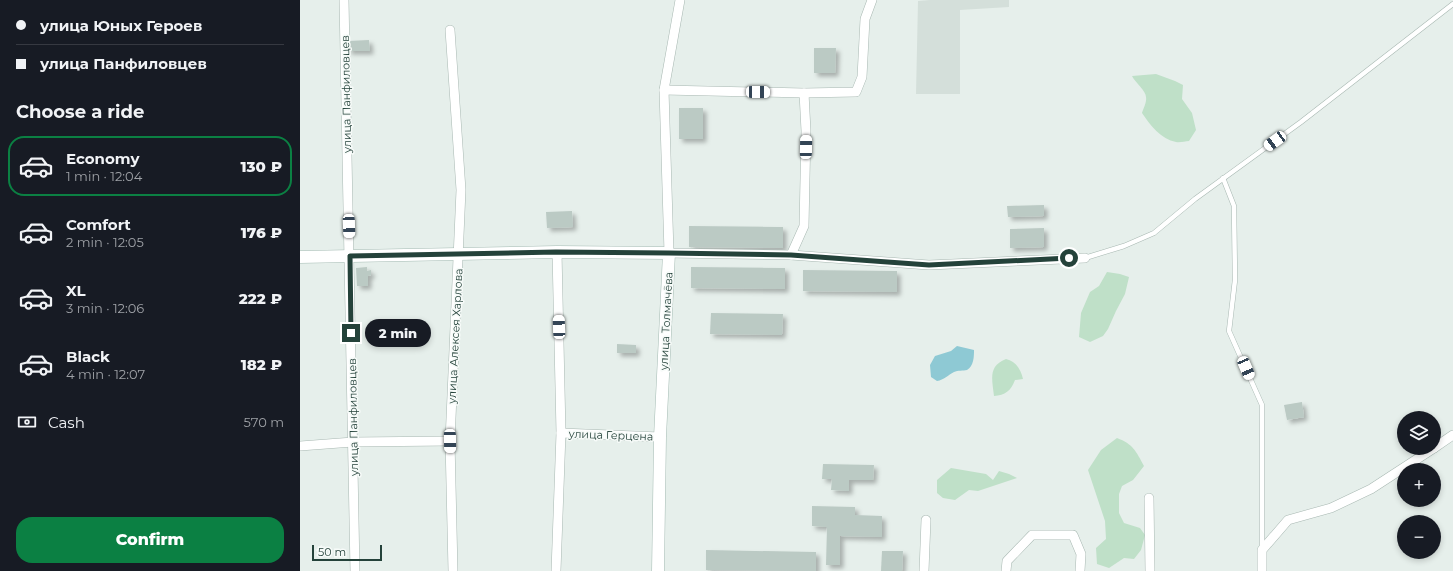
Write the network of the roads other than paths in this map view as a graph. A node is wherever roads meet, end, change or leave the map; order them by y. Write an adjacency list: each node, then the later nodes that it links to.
1 (344, 0): 13 (street, улица Панфиловцев)
2 (680, 0): 6 (street, улица Толмачёва)
3 (872, 0): 7 (street)
4 (1453, 4): 8 (lane)
5 (450, 30): 11 (street, улица Алексея Харлова)
6 (664, 90): 7 (street); 10 (street, улица Толмачёва)
7 (804, 93): 12 (street)
8 (1223, 178): 15 (lane); 26 (lane)
9 (556, 252): 10 (street); 11 (street); 16 (street)
10 (669, 253): 12 (street); 18 (street, улица Толмачёва)
11 (458, 255): 13 (street); 19 (street, улица Алексея Харлова)
12 (791, 255): 15 (street)
13 (350, 256): 14 (street); 20 (street, улица Панфиловцев)
14 (300, 258)
15 (1085, 258)
16 (562, 433): 18 (street, улица Герцена); 29 (street)
17 (1453, 435): 21 (street)
18 (660, 437): 30 (street, улица Толмачёва)
19 (450, 441): 20 (street); 28 (street, улица Алексея Харлова)
20 (353, 442): 22 (street); 27 (street, улица Панфиловцев)
21 (1441, 443)
22 (300, 446)
23 (1423, 455): 26 (street)
24 (1149, 498): 34 (street)
25 (926, 520): 31 (street)
26 (1262, 550): 35 (street)
27 (355, 571)
28 (453, 571)
29 (556, 571)
30 (658, 571)
31 (924, 571)
32 (1006, 571): 33 (street)
33 (1080, 571)
34 (1150, 571)
35 (1262, 571)

